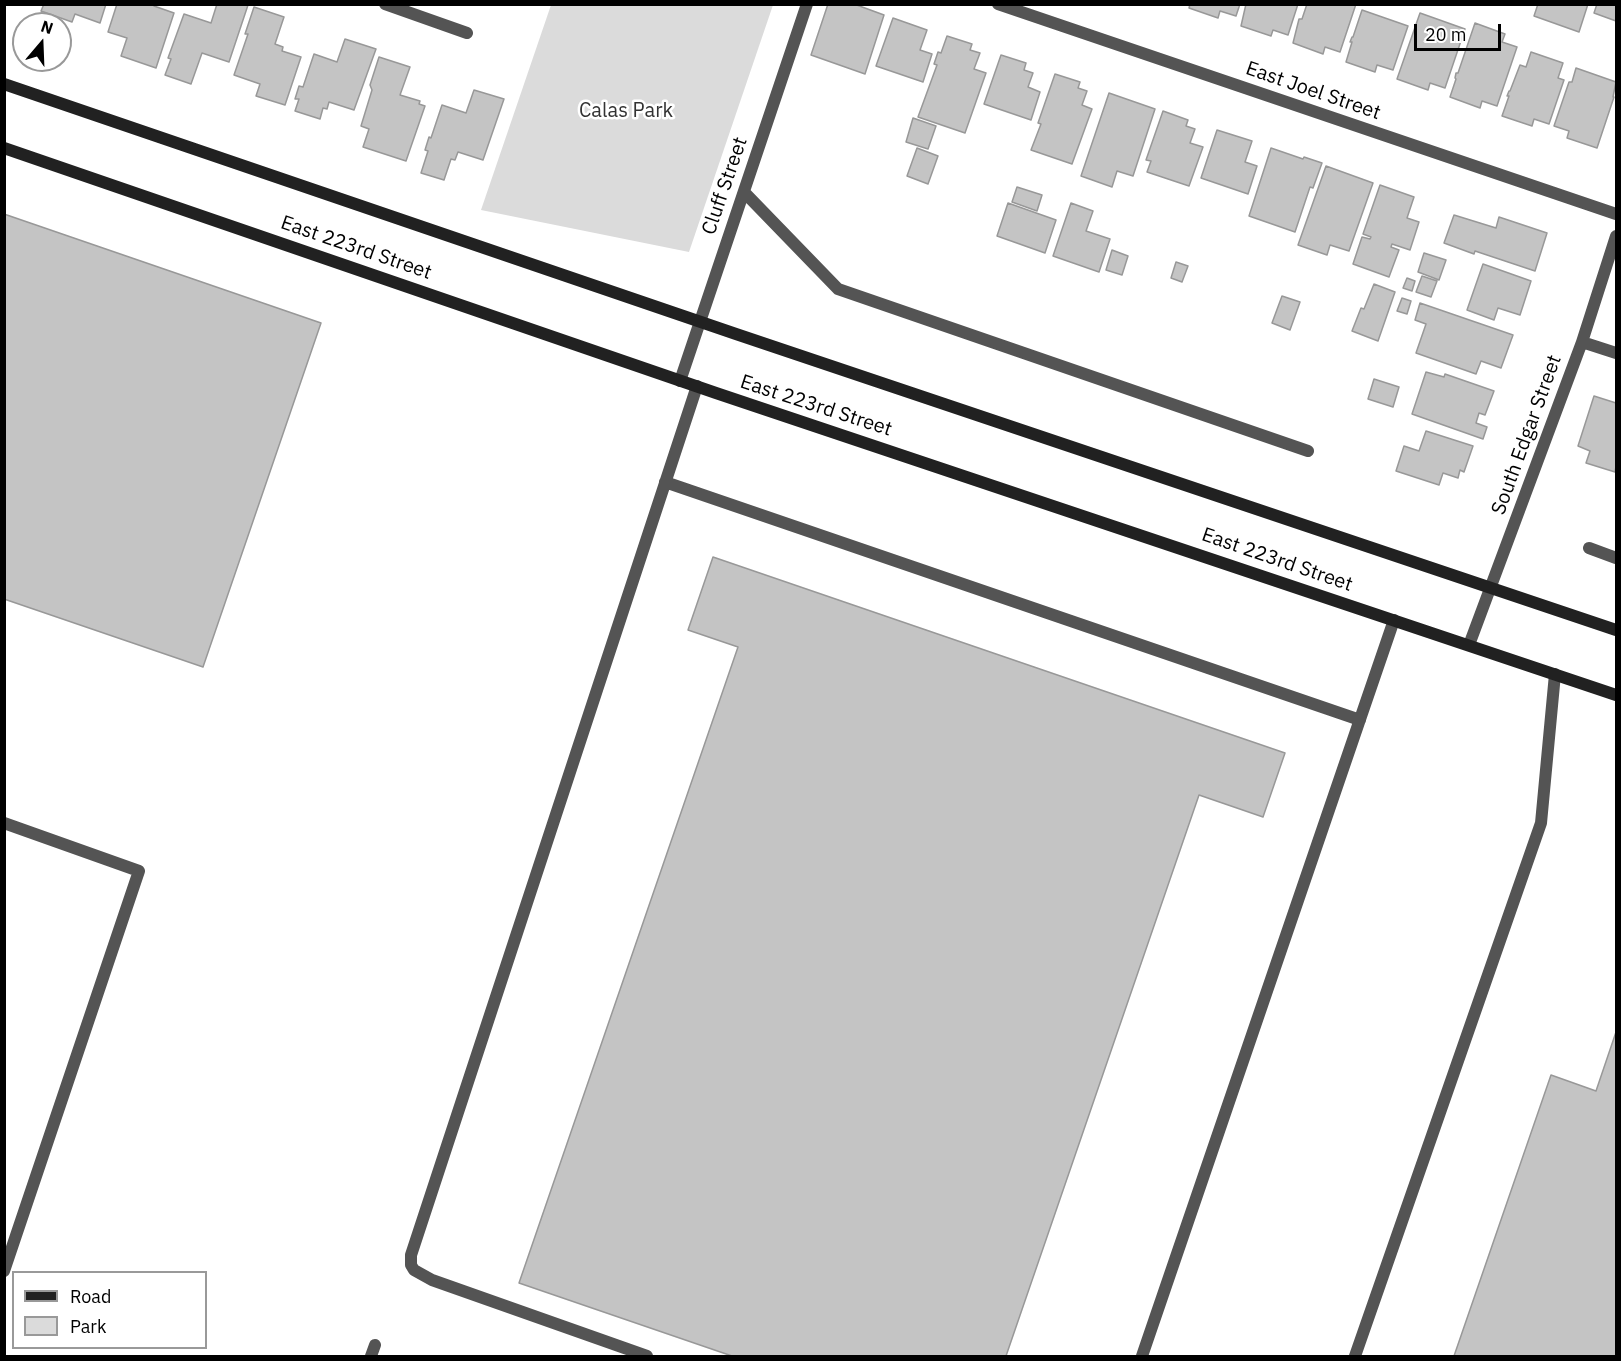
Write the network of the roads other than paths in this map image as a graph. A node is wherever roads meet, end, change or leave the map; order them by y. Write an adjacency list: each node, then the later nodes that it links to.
1 (385, 4): 4 (street)
2 (807, 4): 7 (street, Cluff Street)
3 (998, 4): 8 (street, East Joel Street)
4 (466, 33)
5 (4, 84): 10 (main road, East 223rd Street)
6 (4, 148): 13 (main road, East 223rd Street)
7 (744, 192): 10 (street, Cluff Street); 15 (street)
8 (1617, 214)
9 (1617, 236): 11 (street, South Edgar Street)
10 (700, 322): 13 (street, Cluff Street); 19 (main road, East 223rd Street)
11 (1582, 342): 12 (street); 19 (street, South Edgar Street)
12 (1617, 353)
13 (680, 381): 14 (main road, East 223rd Street)
14 (697, 386): 16 (street); 20 (main road, East 223rd Street)
15 (1308, 451)
16 (665, 482): 25 (street); 28 (street)
17 (1589, 548): 18 (street)
18 (1617, 558)
19 (1491, 587): 21 (main road, East 223rd Street); 22 (street, South Edgar Street)
20 (1394, 620): 22 (main road, East 223rd Street); 25 (street)
21 (1617, 630)
22 (1469, 645): 23 (main road, East 223rd Street)
23 (1555, 674): 24 (main road, East 223rd Street); 30 (street)
24 (1617, 695)
25 (1360, 720): 29 (street)
26 (4, 824): 27 (street)
27 (4, 1271)
28 (647, 1356)
29 (1142, 1356)
30 (1355, 1356)

